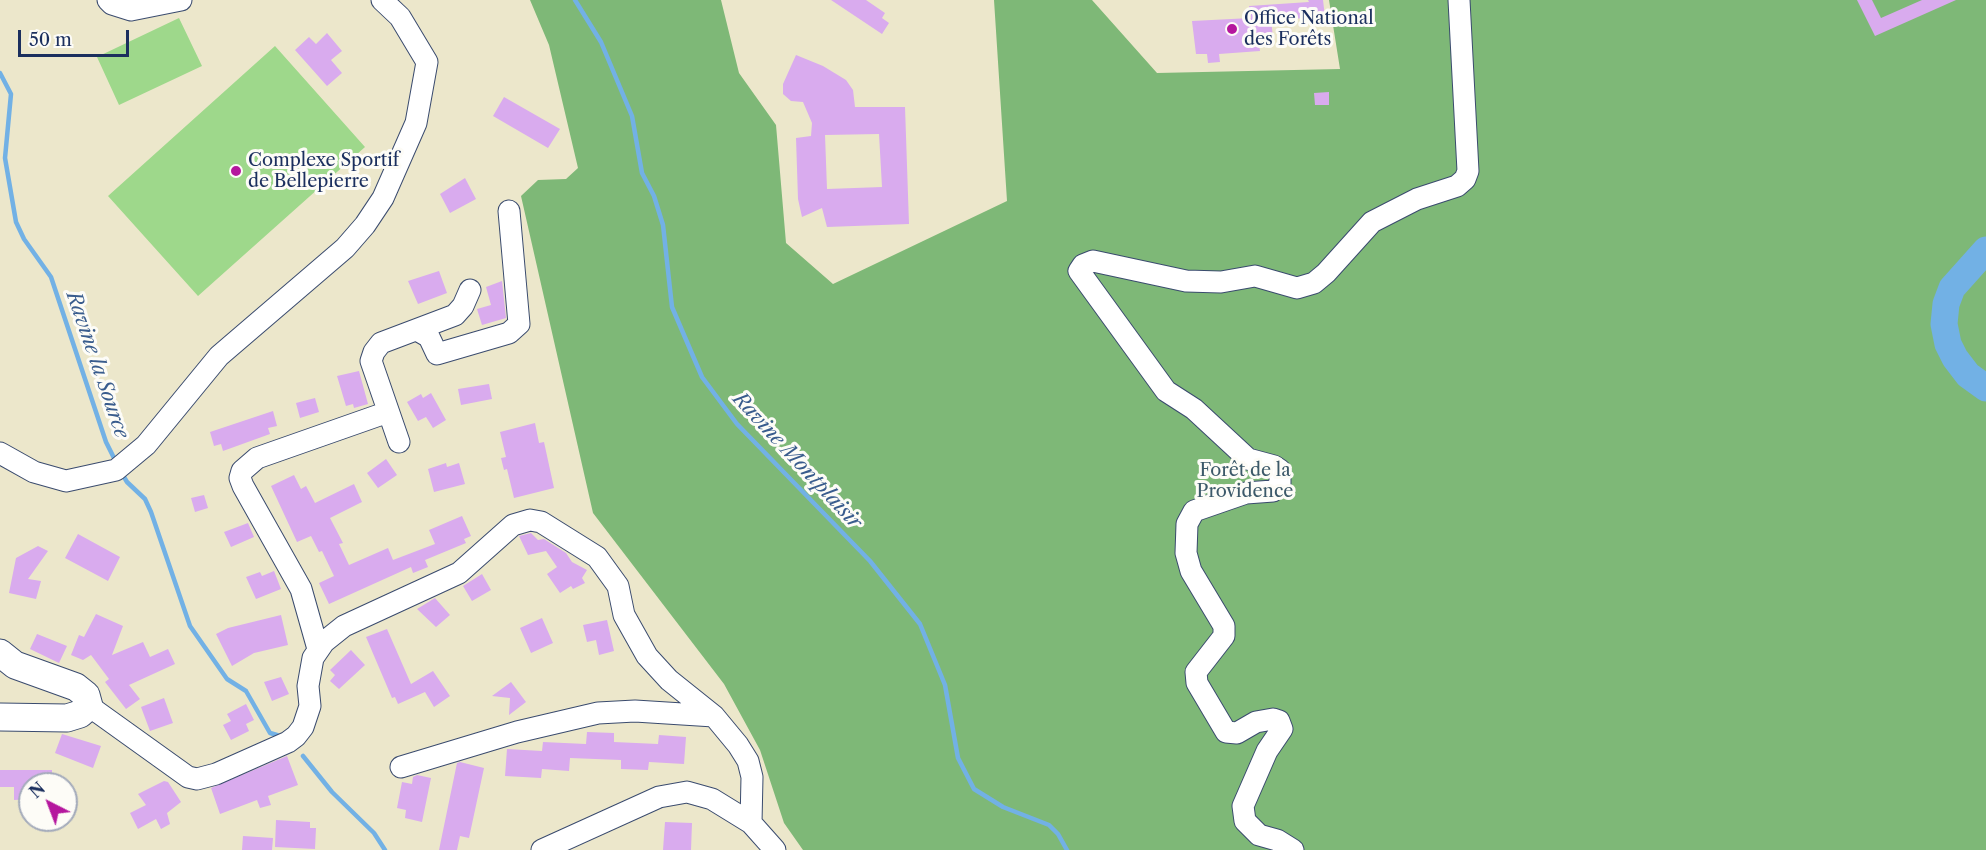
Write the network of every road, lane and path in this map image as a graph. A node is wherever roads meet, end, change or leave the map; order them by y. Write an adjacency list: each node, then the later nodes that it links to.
1 (108, 0): 2 (street)
2 (181, 0)
3 (382, 0): 10 (street)
4 (1459, 0): 20 (street)
5 (510, 211): 7 (street)
6 (470, 290): 7 (street)
7 (417, 330): 8 (street)
8 (388, 412): 9 (street); 11 (street)
9 (399, 441)
10 (0, 453)
11 (318, 649): 13 (street); 14 (street)
12 (0, 653): 13 (main road)
13 (89, 706): 15 (main road)
14 (714, 716): 16 (street); 17 (street)
15 (0, 717)
16 (401, 767)
17 (751, 823): 18 (street); 19 (street)
18 (542, 850)
19 (775, 850)
20 (1293, 850)

